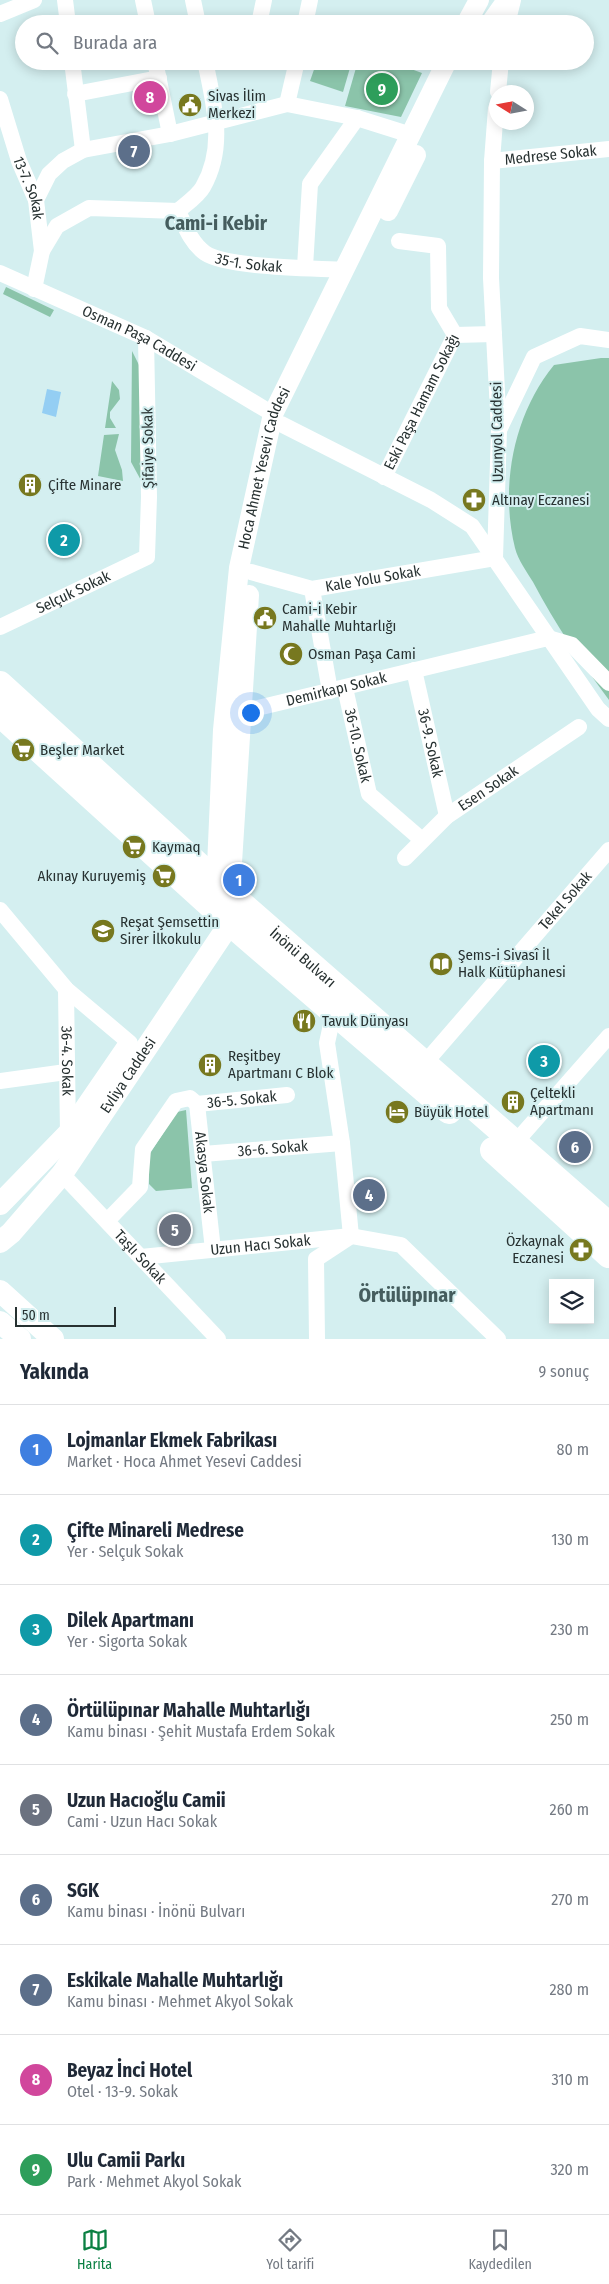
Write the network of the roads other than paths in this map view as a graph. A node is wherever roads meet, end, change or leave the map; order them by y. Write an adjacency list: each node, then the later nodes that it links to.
1 (34, 0): 10 (street)
2 (65, 0): 11 (street)
3 (144, 0): 12 (street)
4 (193, 0): 13 (street)
5 (264, 0): 14 (street)
6 (310, 0): 15 (street)
7 (479, 0): 16 (street)
8 (507, 0): 17 (street)
9 (513, 0): 18 (street)
10 (0, 14)
11 (67, 15)
12 (146, 15)
13 (196, 15)
14 (261, 15)
15 (307, 15)
16 (471, 15)
17 (496, 15)
18 (509, 15)
19 (73, 70): 28 (street)
20 (157, 70): 26 (street)
21 (211, 70): 32 (street)
22 (295, 70): 30 (street)
23 (443, 70): 35 (street, Hoca Ahmet Yesevi Caddesi)
24 (458, 70): 51 (street, Hoca Ahmet Yesevi Caddesi)
25 (500, 70): 27 (street)
26 (159, 78): 28 (street); 34 (street)
27 (499, 85)
28 (75, 94): 37 (street)
29 (0, 99): 39 (street, 13-7. Sokak)
30 (287, 104): 31 (street); 32 (street)
31 (357, 118): 35 (street); 43 (street)
32 (217, 120): 34 (street); 40 (street)
33 (494, 130): 38 (street, Uzunyol Caddesi)
34 (170, 134): 37 (street)
35 (411, 134): 44 (street, Hoca Ahmet Yesevi Caddesi)
36 (609, 149): 38 (street, Medrese Sokak)
37 (83, 150): 39 (street)
38 (492, 161): 47 (street, Uzunyol Caddesi)
39 (36, 200): 42 (street, 13-7. Sokak)
40 (178, 211): 42 (street); 43 (street, 35-1. Sokak)
41 (399, 241): 48 (street)
42 (42, 251): 46 (street)
43 (304, 267): 44 (street, 35-1. Sokak)
44 (345, 270): 51 (street, Hoca Ahmet Yesevi Caddesi)
45 (0, 273): 46 (street, Osman Paşa Caddesi)
46 (34, 289): 49 (street, Osman Paşa Caddesi)
47 (494, 334): 48 (street, Eski Paşa Hamam Sokağı); 52 (street, Uzunyol Caddesi)
48 (455, 335): 53 (street, Eski Paşa Hamam Sokağı)
49 (146, 338): 51 (street, Osman Paşa Caddesi); 54 (street, Şifaiye Sokak)
50 (609, 340): 52 (street)
51 (277, 419): 53 (street, Osman Paşa Caddesi); 56 (street, Hoca Ahmet Yesevi Caddesi); 72 (street, Hoca Ahmet Yesevi Caddesi)
52 (499, 430): 55 (street, Uzunyol Caddesi)
53 (384, 477): 55 (street, Osman Paşa Caddesi)
54 (146, 557): 58 (street, Selçuk Sokak)
55 (496, 558): 57 (street, Kale Yolu Sokak); 59 (street)
56 (251, 572): 57 (street, Kale Yolu Sokak); 64 (street, Hoca Ahmet Yesevi Caddesi)
57 (312, 589): 63 (street, 36-10. Sokak)
58 (0, 627)
59 (548, 638): 60 (street, Demirkapı Sokak); 61 (street); 66 (street)
60 (414, 670): 63 (street, Demirkapı Sokak); 68 (street, 36-9. Sokak)
61 (609, 683)
62 (0, 684): 72 (main road, İnönü Bulvarı)
63 (337, 689): 64 (street, Demirkapı Sokak); 69 (street, 36-10. Sokak)
64 (241, 712): 72 (street, Hoca Ahmet Yesevi Caddesi)
65 (0, 714): 72 (main road, İnönü Bulvarı)
66 (609, 719)
67 (579, 727): 68 (street, Esen Sokak)
68 (447, 816): 69 (street, Esen Sokak)
69 (422, 840): 71 (street, Esen Sokak)
70 (609, 850): 78 (street, Tekel Sokak)
71 (405, 858)
72 (223, 902): 75 (main road, İnönü Bulvarı); 77 (main road, Evliya Caddesi); 78 (main road, İnönü Bulvarı); 87 (main road, Evliya Caddesi)
73 (0, 910): 74 (street)
74 (66, 988): 77 (street); 79 (street, 36-4. Sokak)
75 (334, 1011): 84 (street); 94 (main road, İnönü Bulvarı)
76 (609, 1036): 85 (street)
77 (130, 1043): 83 (main road, Evliya Caddesi)
78 (424, 1064): 85 (main road, İnönü Bulvarı)
79 (66, 1072): 80 (street); 83 (street, 36-4. Sokak)
80 (0, 1081)
81 (287, 1094): 82 (street, 36-5. Sokak)
82 (193, 1101): 86 (street, Akasya Sokak); 89 (street)
83 (68, 1134): 88 (main road, Evliya Caddesi)
84 (342, 1143): 86 (street, 36-6. Sokak); 91 (street)
85 (514, 1144): 90 (main road, İnönü Bulvarı)
86 (203, 1154): 93 (street, Akasya Sokak)
87 (62, 1174): 89 (street, Taşlı Sokak); 92 (main road, Evliya Caddesi)
88 (0, 1204)
89 (107, 1222): 95 (street, Taşlı Sokak)
90 (609, 1225)
91 (351, 1236): 93 (street, Uzun Hacı Sokak); 101 (street); 102 (street, Uzun Hacı Sokak)
92 (0, 1242)
93 (214, 1250): 95 (street, Uzun Hacı Sokak)
94 (609, 1255)
95 (141, 1258): 100 (street, Taşlı Sokak)
96 (0, 1291): 99 (main road)
97 (0, 1322): 98 (main road)
98 (20, 1339)
99 (53, 1339)
100 (218, 1339)
101 (317, 1339)
102 (498, 1339)

